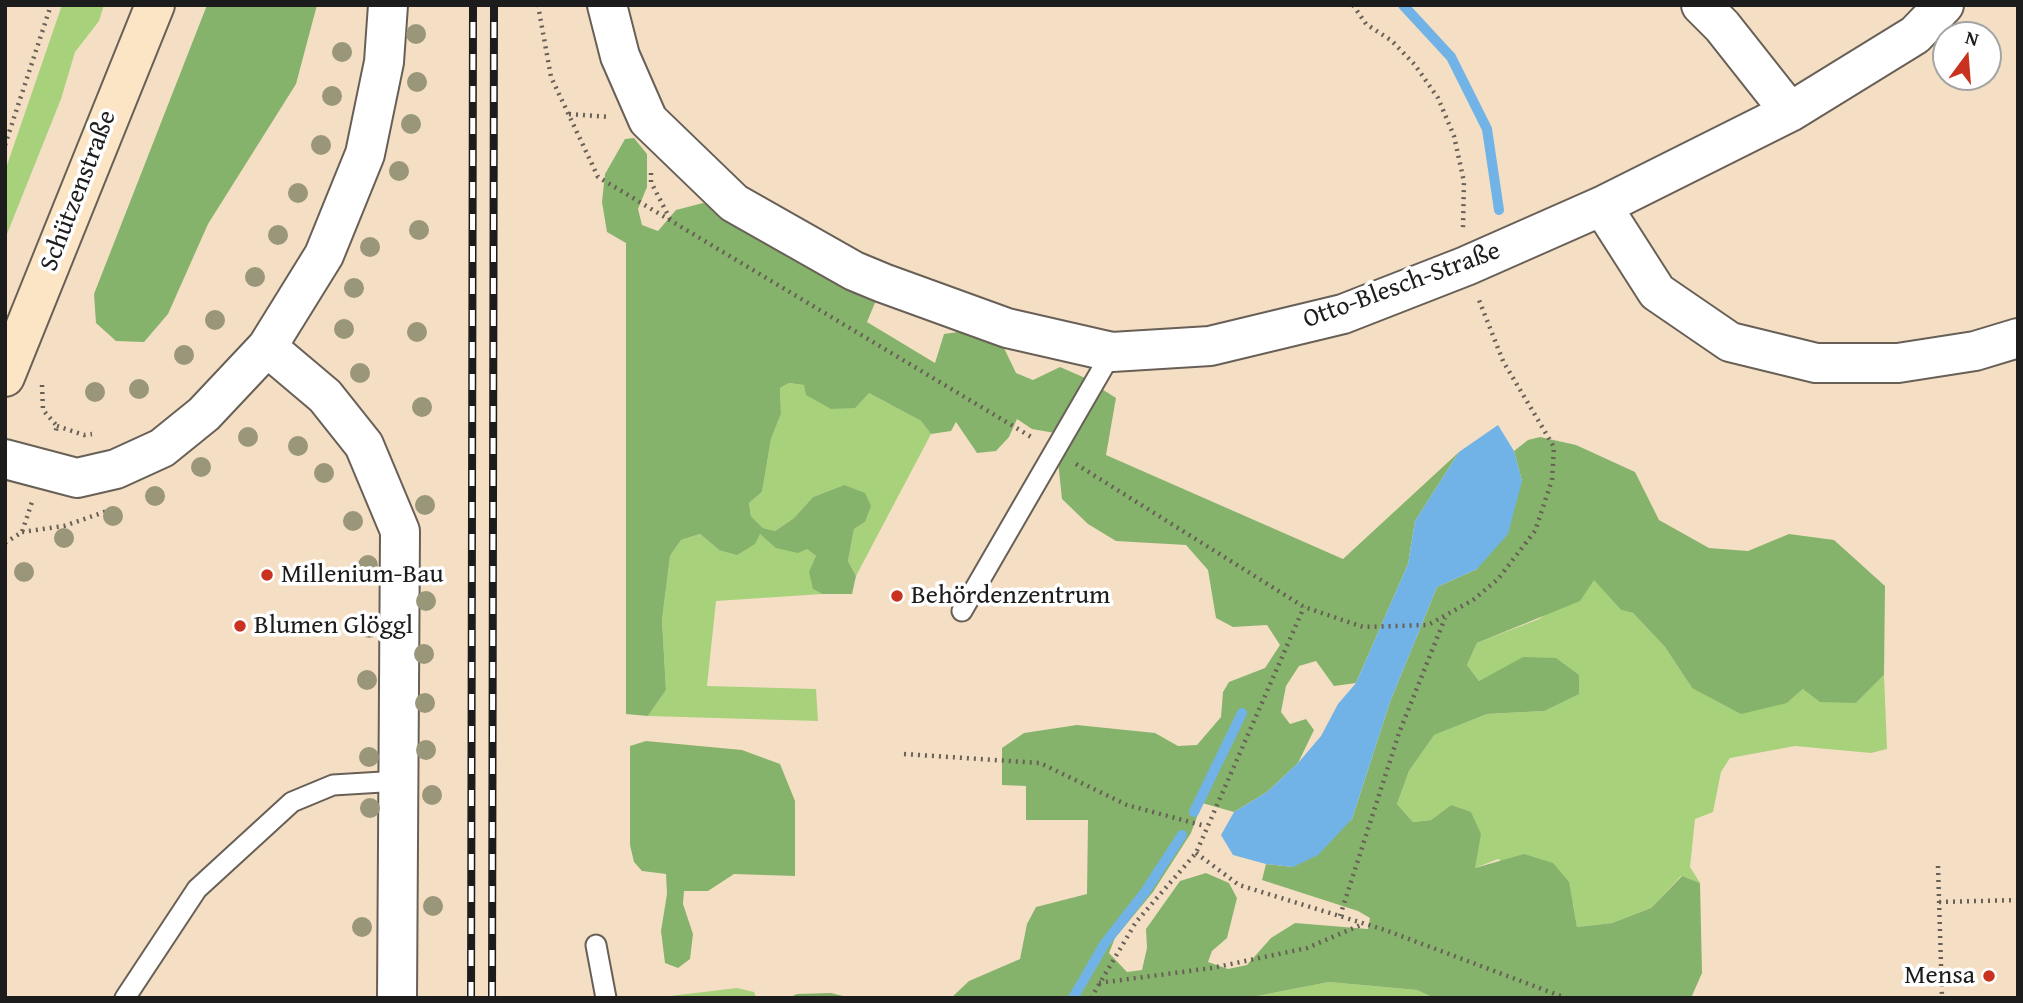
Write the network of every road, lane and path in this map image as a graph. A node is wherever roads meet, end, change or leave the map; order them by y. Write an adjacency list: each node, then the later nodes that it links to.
1 (51, 5): 10 (path)
2 (155, 5): 17 (main road, Schützenstraße)
3 (388, 5): 14 (street)
4 (538, 5): 20 (path)
5 (607, 5): 15 (street, Otto-Blesch-Straße)
6 (1353, 5): 12 (path)
7 (1701, 5): 9 (street)
8 (1944, 5): 9 (street, Otto-Blesch-Straße)
9 (1790, 112): 11 (street, Otto-Blesch-Straße)
10 (5, 145)
11 (1602, 206): 12 (street, Otto-Blesch-Straße); 13 (street)
12 (1466, 266): 15 (street, Otto-Blesch-Straße); 26 (path)
13 (2018, 338)
14 (267, 347): 22 (street); 28 (street)
15 (1112, 352): 20 (lane)
16 (47, 372): 18 (path)
17 (5, 377)
18 (57, 426): 19 (path); 22 (path)
19 (98, 433)
20 (1053, 450): 24 (path); 25 (lane)
21 (5, 459): 22 (street)
22 (42, 468): 23 (path)
23 (5, 543)
24 (1304, 607): 26 (path); 29 (path)
25 (962, 611)
26 (1445, 617): 34 (path)
27 (904, 754): 29 (path)
28 (399, 781): 38 (lane); 39 (street)
29 (1205, 827): 30 (path)
30 (1196, 853): 34 (path); 37 (path)
31 (1938, 866): 33 (path)
32 (2018, 900): 33 (path)
33 (1939, 902): 43 (path)
34 (1340, 916): 35 (path)
35 (1363, 923): 37 (path); 42 (path)
36 (596, 944): 40 (lane)
37 (1098, 983): 41 (path)
38 (125, 998)
39 (397, 998)
40 (606, 998)
41 (1091, 998)
42 (1566, 998)
43 (1942, 998)

